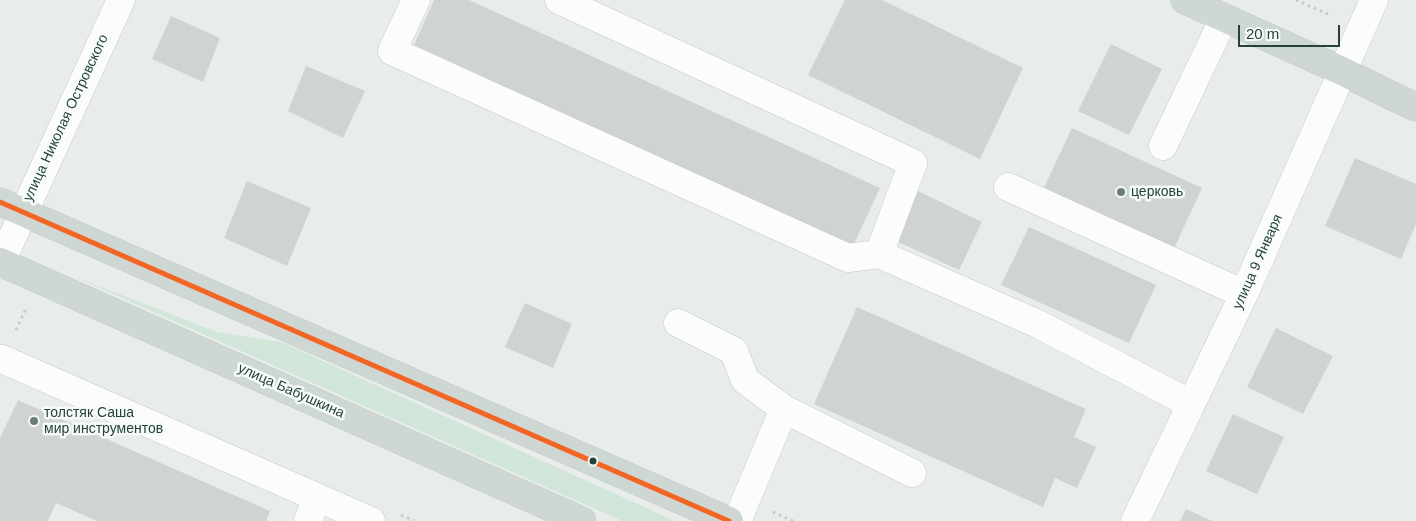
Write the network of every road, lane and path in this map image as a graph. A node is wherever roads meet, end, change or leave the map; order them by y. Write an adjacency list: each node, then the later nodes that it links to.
1 (120, 0): 13 (street, улица Николая Островского)
2 (416, 0): 14 (street)
3 (559, 0): 14 (street)
4 (1185, 0): 8 (main road)
5 (1296, 0): 7 (path)
6 (1374, 0): 9 (street, улица 9 Января)
7 (1336, 8)
8 (1224, 18): 9 (main road); 11 (street)
9 (1342, 71): 10 (main road); 16 (street, улица 9 Января)
10 (1416, 107)
11 (1163, 146)
12 (1008, 188): 16 (street)
13 (12, 207): 15 (street, улица Николая Островского); 25 (main road)
14 (880, 254): 19 (street)
15 (0, 262): 24 (main road, улица Бабушкина)
16 (1244, 294): 19 (street, улица 9 Января)
17 (678, 323): 20 (street)
18 (2, 359): 22 (street)
19 (1191, 404): 27 (street, улица 9 Января)
20 (784, 409): 21 (street); 26 (street)
21 (912, 472)
22 (312, 509): 23 (street)
23 (372, 521)
24 (582, 521)
25 (729, 521)
26 (736, 521)
27 (1135, 521)

